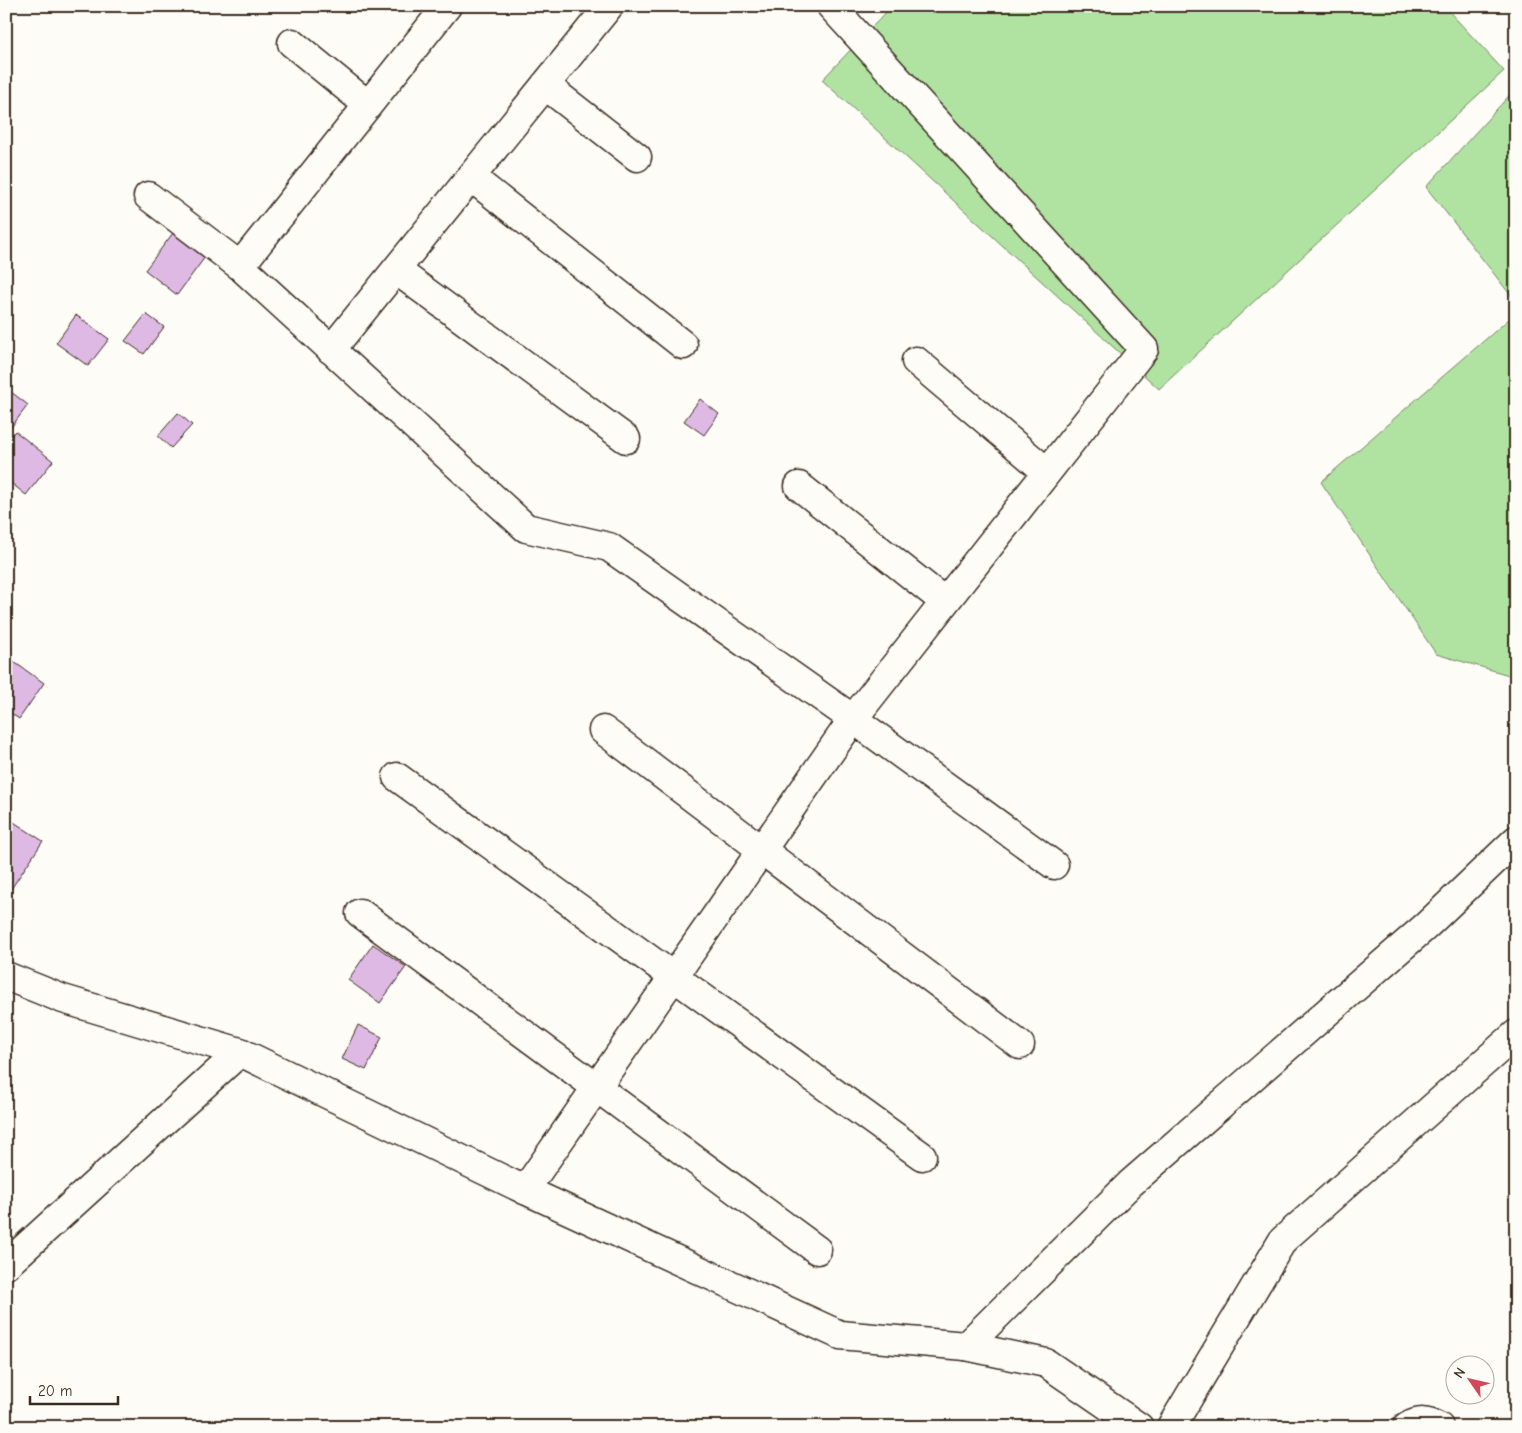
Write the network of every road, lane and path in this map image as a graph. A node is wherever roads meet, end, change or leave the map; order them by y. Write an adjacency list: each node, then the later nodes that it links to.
1 (447, 6): 6 (street)
2 (609, 6): 5 (street)
3 (830, 6): 16 (street)
4 (292, 43): 6 (street)
5 (545, 85): 7 (street); 8 (street)
6 (368, 105): 10 (street)
7 (637, 157)
8 (471, 177): 11 (street); 12 (street)
9 (148, 196): 10 (street)
10 (240, 266): 13 (street)
11 (396, 270): 13 (street); 15 (street)
12 (683, 345)
13 (331, 350): 19 (street)
14 (916, 361): 16 (street)
15 (626, 439)
16 (1048, 472): 18 (street)
17 (799, 486): 18 (street)
18 (945, 602): 19 (street)
19 (853, 719): 23 (street); 24 (street)
20 (603, 730): 23 (street)
21 (397, 777): 27 (street)
22 (1516, 840): 36 (street)
23 (762, 850): 27 (street); 29 (street)
24 (1054, 865)
25 (360, 914): 31 (street)
26 (6, 976): 30 (street)
27 (674, 976): 31 (street); 32 (street)
28 (1516, 1034): 38 (street)
29 (1020, 1045)
30 (240, 1052): 33 (street); 35 (street)
31 (596, 1088): 33 (street); 34 (street)
32 (922, 1156)
33 (525, 1190): 36 (street)
34 (817, 1250)
35 (6, 1265)
36 (966, 1346): 37 (street)
37 (1139, 1427)
38 (1171, 1427)
39 (1407, 1427): 40 (street)
40 (1439, 1427)

